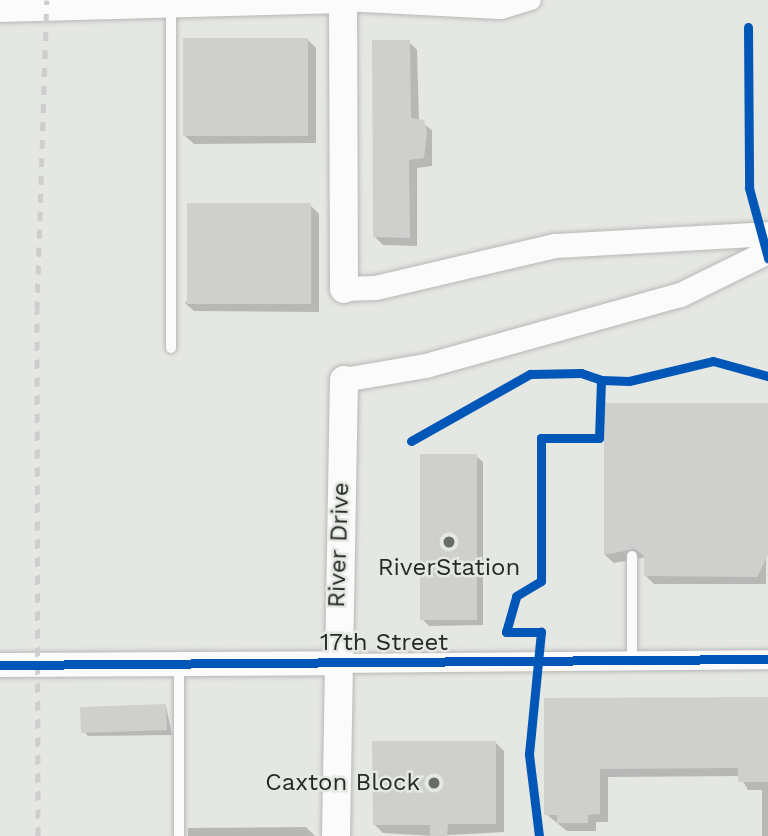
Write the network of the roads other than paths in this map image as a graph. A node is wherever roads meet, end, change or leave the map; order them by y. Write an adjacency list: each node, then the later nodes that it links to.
1 (343, 0): 2 (street); 4 (street); 8 (main road)
2 (531, 0)
3 (113, 5): 4 (street); 5 (street)
4 (171, 7): 9 (lane)
5 (0, 10)
6 (768, 234): 8 (street)
7 (768, 253): 10 (street)
8 (344, 289)
9 (171, 348)
10 (344, 380): 14 (main road, River Drive)
11 (644, 562): 13 (lane)
12 (768, 659): 13 (street, 17th Street)
13 (632, 661): 14 (street, 17th Street)
14 (336, 663): 16 (street, 17th Street); 18 (main road, River Drive)
15 (0, 665): 16 (street, 17th Street)
16 (179, 665): 17 (lane)
17 (179, 836)
18 (336, 836)

